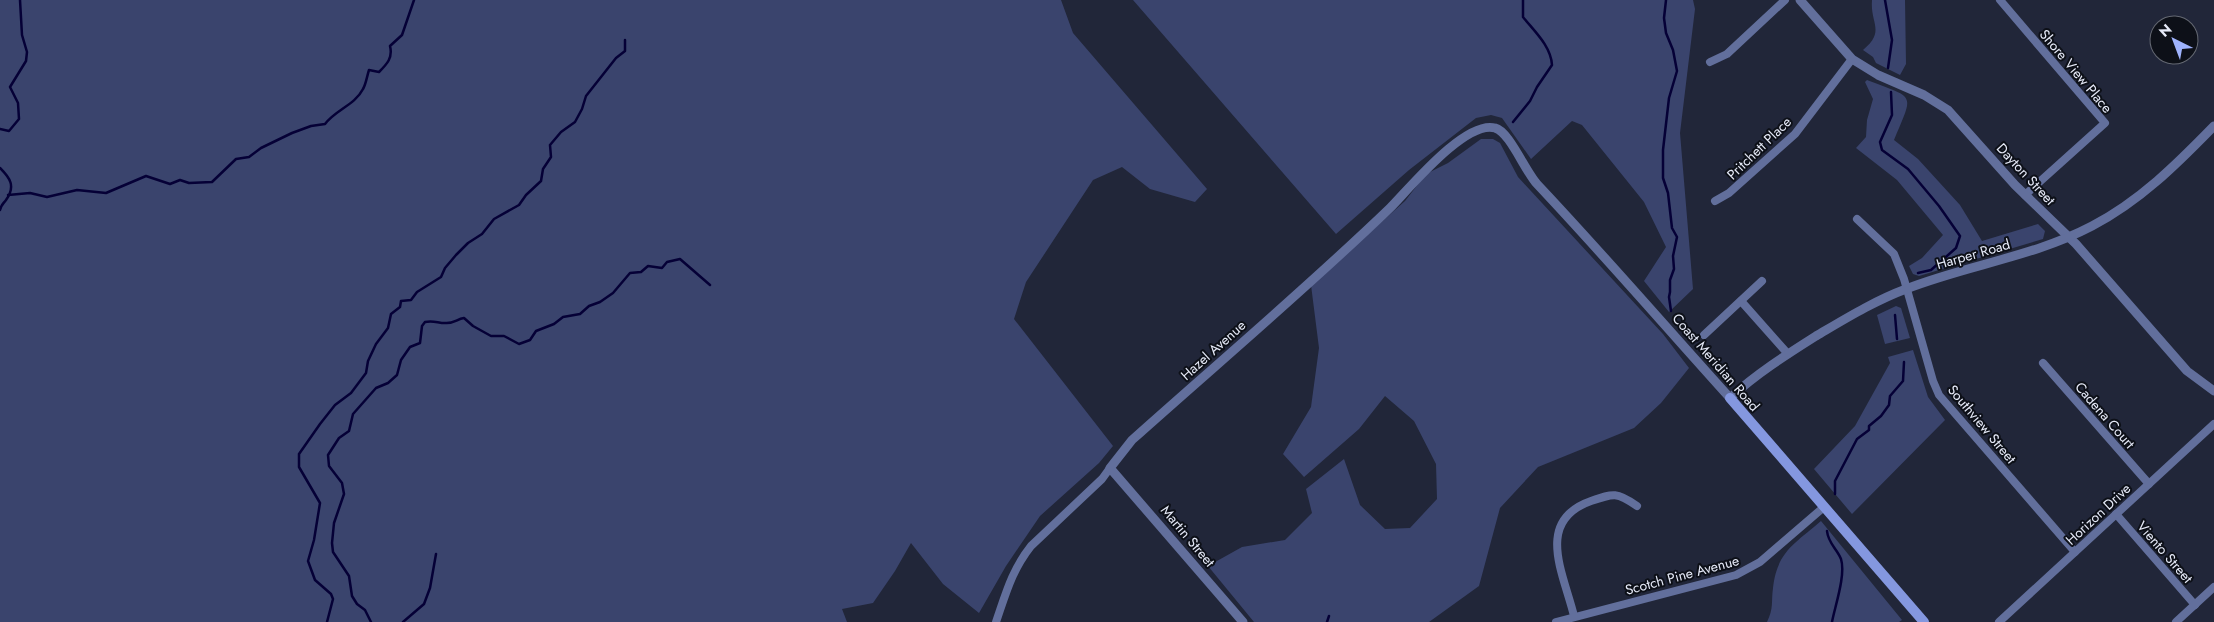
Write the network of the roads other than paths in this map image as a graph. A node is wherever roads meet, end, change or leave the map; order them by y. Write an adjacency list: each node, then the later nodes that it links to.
1 (1785, 0): 5 (street)
2 (1800, 0): 4 (street, Dayton Street)
3 (2000, 0): 8 (street, Shore View Place)
4 (1852, 59): 8 (street, Dayton Street); 9 (street, Pritchett Place)
5 (1710, 62)
6 (2214, 126): 11 (street, Harper Road)
7 (1485, 128): 19 (street, Coast Meridian Road); 21 (street, Hazel Avenue)
8 (2026, 195): 11 (street, Dayton Street)
9 (1715, 201)
10 (1857, 219): 13 (street, Southview Street)
11 (2068, 237): 13 (street, Harper Road); 18 (street, Dayton Street)
12 (1762, 281): 14 (street)
13 (1907, 288): 16 (street, Harper Road); 26 (street, Southview Street)
14 (1740, 301): 15 (street); 16 (street)
15 (1704, 334)
16 (1788, 354): 19 (street, Harper Road)
17 (2043, 363): 22 (street, Cadena Court)
18 (2214, 391)
19 (1730, 398): 24 (main road, Coast Meridian Road)
20 (2214, 424): 22 (street, Horizon Drive)
21 (1110, 468): 30 (street, Hazel Avenue); 31 (street, Martin Street)
22 (2149, 484): 25 (street, Horizon Drive)
23 (1637, 506): 29 (street)
24 (1824, 507): 29 (street, Scotch Pine Avenue); 33 (main road, Coast Meridian Road)
25 (2116, 514): 26 (street, Horizon Drive); 28 (street, Viento Street)
26 (2075, 552): 34 (street, Horizon Drive)
27 (2214, 588): 28 (street)
28 (2195, 605): 35 (street)
29 (1574, 616): 32 (street, Scotch Pine Avenue)
30 (996, 622)
31 (1243, 622)
32 (1556, 622)
33 (1924, 622)
34 (2000, 622)
35 (2176, 622)

